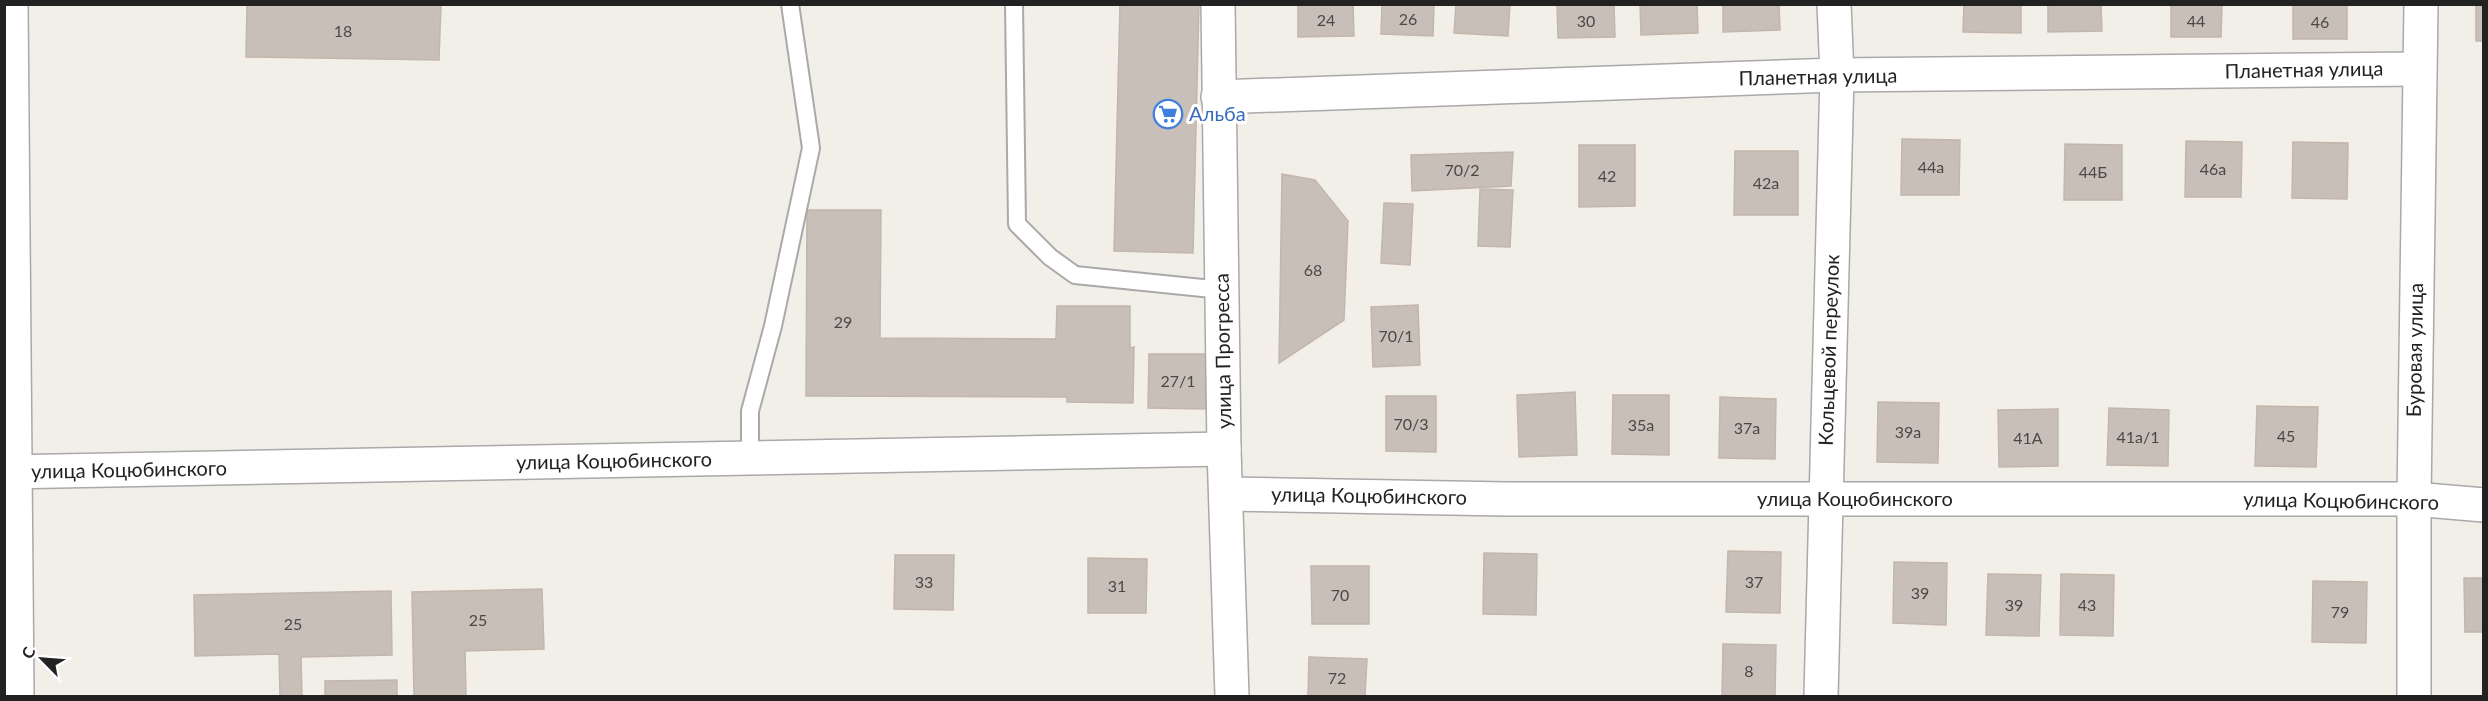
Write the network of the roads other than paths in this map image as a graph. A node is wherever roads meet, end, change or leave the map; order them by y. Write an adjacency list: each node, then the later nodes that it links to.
1 (11, 4): 13 (street)
2 (790, 4): 12 (lane)
3 (1014, 4): 10 (lane)
4 (1218, 4): 9 (street, улица Прогресса)
5 (1834, 4): 8 (street, Кольцевой переулок)
6 (2421, 4): 7 (street, Буровая улица)
7 (2419, 69): 8 (street, Планетная улица); 16 (street, Буровая улица)
8 (1837, 75): 9 (street, Планетная улица); 15 (street, Кольцевой переулок)
9 (1218, 97): 10 (street, улица Прогресса)
10 (1222, 290): 11 (street, улица Прогресса)
11 (1224, 449): 12 (street, улица Коцюбинского); 14 (street, улица Прогресса)
12 (750, 458): 13 (street, улица Коцюбинского)
13 (10, 472): 18 (street)
14 (1226, 494): 15 (street, улица Коцюбинского); 19 (street, улица Прогресса)
15 (1825, 499): 16 (street, улица Коцюбинского); 20 (street, Кольцевой переулок)
16 (2414, 499): 17 (street, улица Коцюбинского); 21 (street, Буровая улица)
17 (2484, 505)
18 (17, 696)
19 (1232, 696)
20 (1821, 696)
21 (2414, 696)

